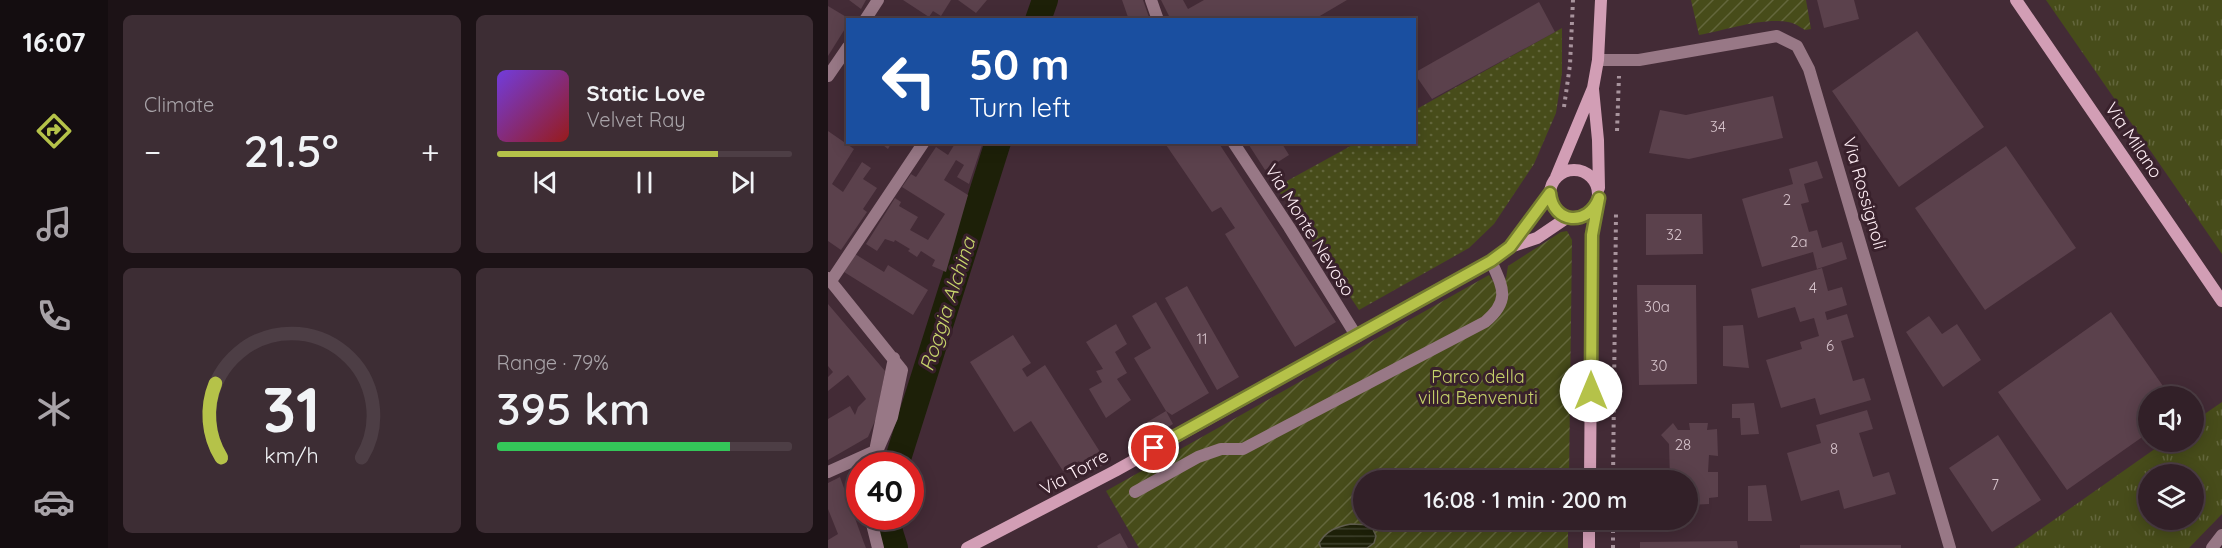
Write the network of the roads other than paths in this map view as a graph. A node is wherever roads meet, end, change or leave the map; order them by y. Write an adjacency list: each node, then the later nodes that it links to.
1 (878, 0): 5 (street)
2 (1150, 0): 6 (street)
3 (1601, 0): 8 (street)
4 (2016, 0): 21 (street, Via Milano)
5 (867, 18)
6 (1157, 18)
7 (846, 50): 9 (street)
8 (1598, 60): 10 (street); 34 (street, Via Rossignoli)
9 (828, 76)
10 (1593, 88): 13 (street); 15 (street)
11 (923, 144): 20 (street)
12 (1234, 144): 22 (street, Via Monte Nevoso)
13 (1556, 177): 14 (street); 15 (street)
14 (1550, 193): 16 (street); 18 (street, Via Torre)
15 (1599, 194): 16 (street); 17 (street)
16 (1572, 218): 17 (street); 18 (street, Via Torre)
17 (1592, 235): 25 (street)
18 (1510, 247): 19 (street, Via Torre)
19 (1491, 261): 22 (street, Via Torre); 27 (street)
20 (829, 280): 23 (street)
21 (2222, 301)
22 (1357, 337): 32 (street, Via Torre)
23 (894, 358): 24 (street); 26 (street)
24 (877, 452)
25 (1590, 470)
26 (828, 472)
27 (1135, 492)
28 (874, 530): 31 (street)
29 (1590, 530): 33 (street)
30 (2222, 535): 35 (street)
31 (878, 548)
32 (967, 548)
33 (1589, 548)
34 (1950, 548)
35 (2212, 548)

